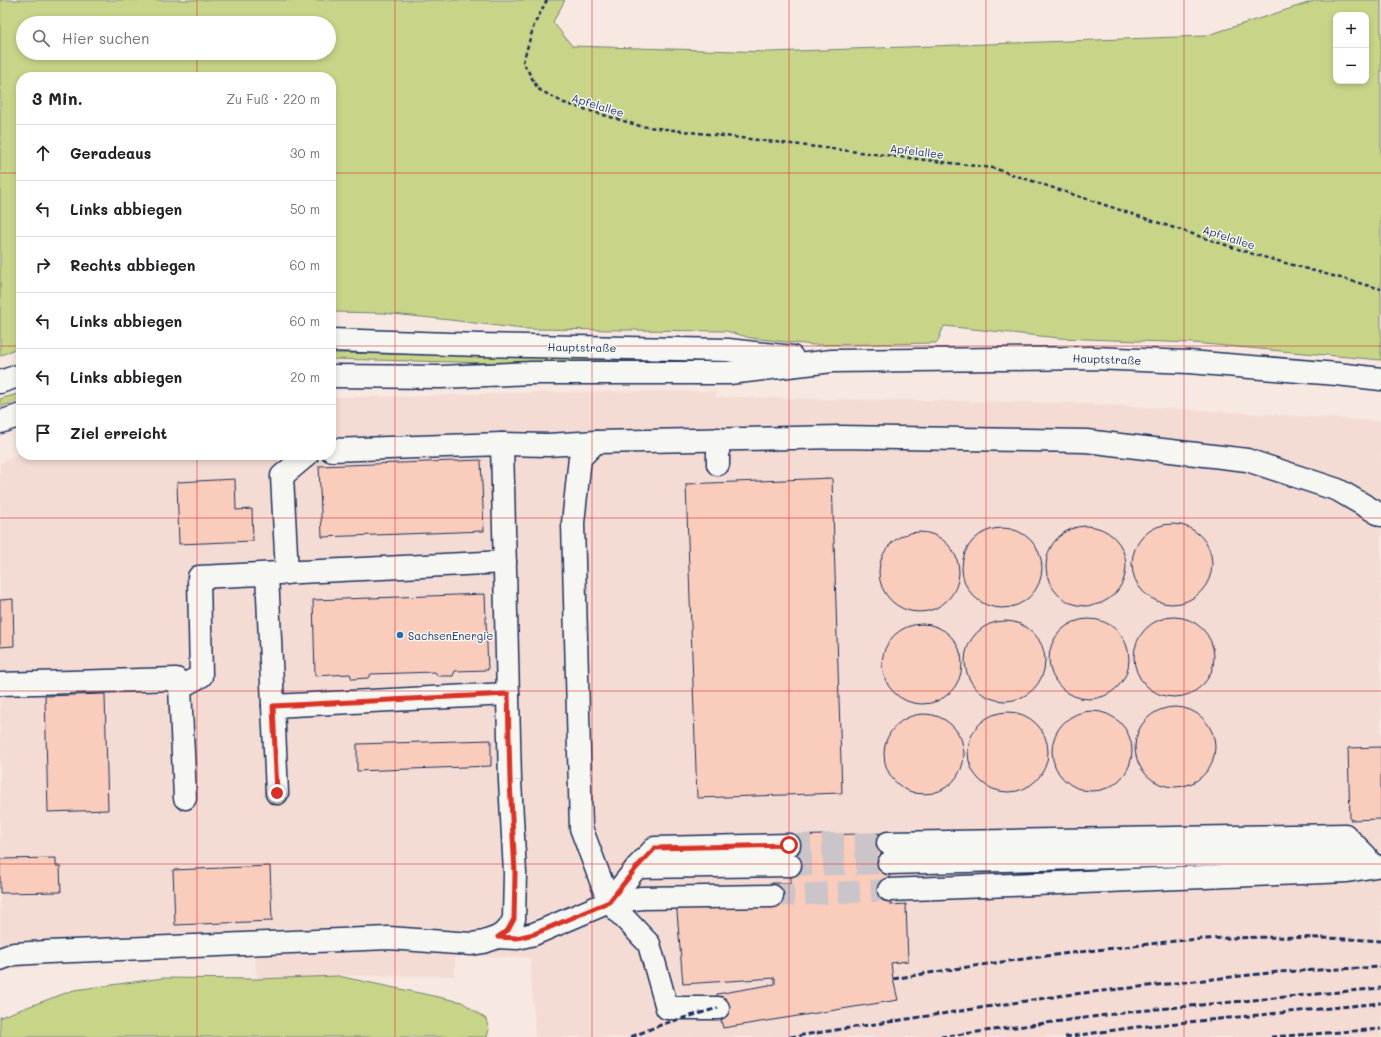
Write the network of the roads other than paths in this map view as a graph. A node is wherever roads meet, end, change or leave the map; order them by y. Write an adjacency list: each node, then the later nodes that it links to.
1 (336, 340): 2 (main road, Hauptstraße)
2 (832, 361): 3 (main road, Hauptstraße); 5 (main road, Hauptstraße)
3 (336, 376)
4 (16, 377): 6 (main road)
5 (1381, 379)
6 (0, 382)
7 (16, 417): 8 (main road)
8 (0, 422)
9 (718, 439): 10 (main road); 14 (main road); 15 (main road)
10 (596, 442): 11 (main road); 29 (main road)
11 (502, 444): 12 (main road); 16 (main road)
12 (336, 450)
13 (302, 460): 17 (main road)
14 (718, 464)
15 (1381, 515)
16 (505, 562): 17 (main road); 20 (main road)
17 (277, 573): 19 (main road); 21 (main road)
18 (0, 684): 19 (main road)
19 (180, 687): 23 (main road)
20 (508, 694): 21 (main road); 30 (main road)
21 (273, 706): 22 (main road)
22 (277, 793)
23 (185, 798)
24 (889, 853): 26 (main road)
25 (790, 855): 29 (main road)
26 (1379, 866): 27 (main road)
27 (889, 890)
28 (772, 896): 29 (main road)
29 (609, 902): 30 (main road); 32 (main road)
30 (498, 937): 31 (main road)
31 (0, 959)
32 (718, 1008)

